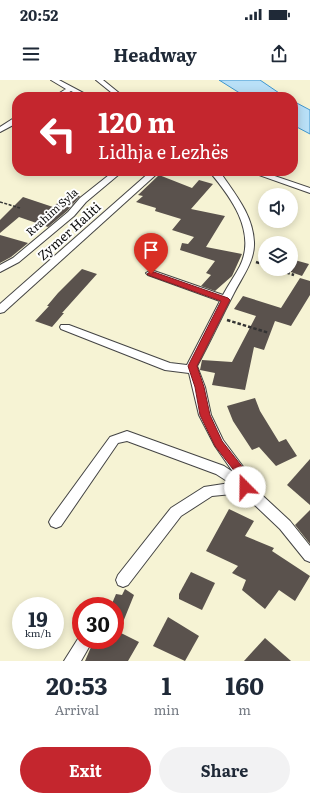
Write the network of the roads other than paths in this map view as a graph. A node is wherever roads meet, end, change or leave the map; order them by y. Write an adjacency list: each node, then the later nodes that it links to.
1 (54, 80): 3 (street)
2 (99, 80): 6 (street)
3 (70, 89): 4 (street); 5 (street)
4 (65, 92)
5 (77, 92)
6 (114, 92)
7 (12, 123): 8 (street)
8 (0, 130)
9 (113, 176): 14 (street, Rrahim Syla)
10 (150, 176): 17 (street, Zymer Haliti)
11 (218, 176): 16 (street)
12 (266, 176): 13 (street)
13 (310, 191)
14 (0, 269)
15 (151, 274): 16 (street)
16 (226, 300): 19 (street)
17 (0, 310)
18 (65, 327): 19 (street)
19 (193, 370): 20 (street)
20 (245, 487): 21 (street); 22 (street); 23 (street)
21 (56, 522)
22 (310, 556)
23 (123, 580)
24 (79, 649): 25 (street)
25 (72, 661)

